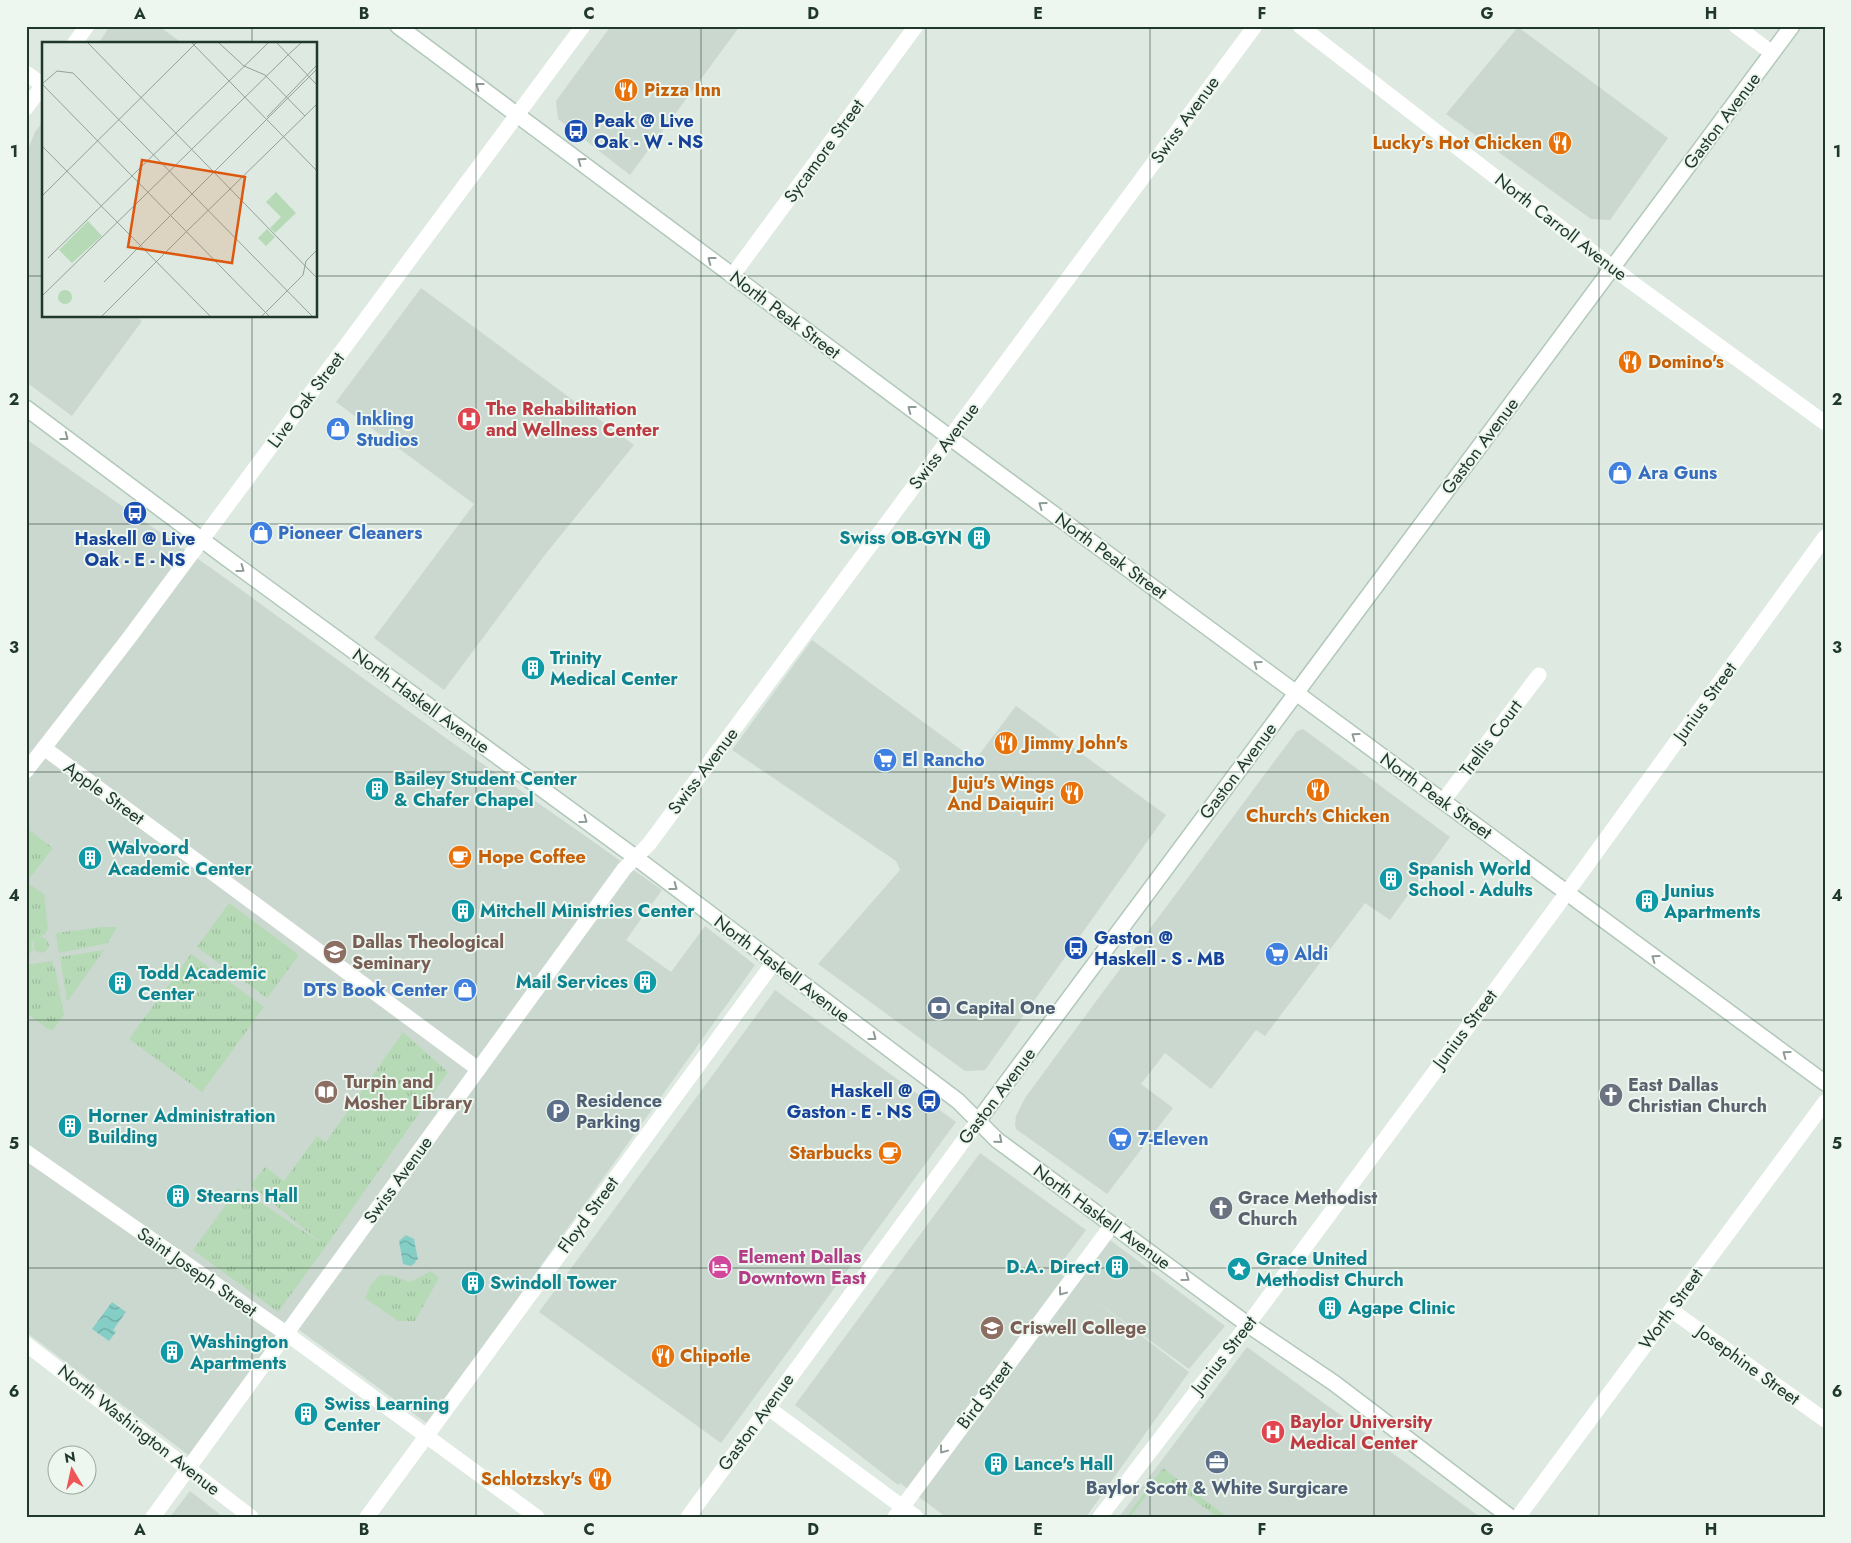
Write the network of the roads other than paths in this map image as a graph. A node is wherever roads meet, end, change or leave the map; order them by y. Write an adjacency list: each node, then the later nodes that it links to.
1 (87, 26): 9 (street)
2 (398, 26): 15 (street, North Peak Street, one-way to 2)
3 (583, 26): 15 (street, Live Oak Street)
4 (916, 26): 17 (street, Sycamore Street)
5 (1255, 26): 20 (street, Swiss Avenue)
6 (1300, 26): 16 (street, North Carroll Avenue)
7 (1736, 26): 10 (street)
8 (1792, 26): 10 (street, Gaston Avenue)
9 (75, 42)
10 (1772, 53): 16 (street, Gaston Avenue)
11 (26, 73): 12 (street)
12 (42, 83)
13 (42, 85): 14 (street)
14 (26, 108)
15 (518, 115): 17 (street, North Peak Street, one-way to 15); 22 (street, Live Oak Street)
16 (1613, 267): 19 (street, North Carroll Avenue); 24 (street, Gaston Avenue)
17 (732, 276): 20 (street, North Peak Street, one-way to 17)
18 (26, 408): 22 (street, North Haskell Avenue, one-way to 22)
19 (1825, 423)
20 (950, 438): 24 (street, North Peak Street, one-way to 20); 28 (street, Swiss Avenue)
21 (1825, 537): 29 (street, Junius Street)
22 (202, 540): 25 (street, Live Oak Street); 28 (street, North Haskell Avenue, one-way to 28)
23 (1539, 675): 27 (street, Trellis Court)
24 (1296, 693): 27 (street, North Peak Street, one-way to 24); 34 (street, Gaston Avenue)
25 (44, 748): 26 (street, Live Oak Street); 31 (street, Apple Street)
26 (26, 771)
27 (1443, 801): 29 (street, North Peak Street)
28 (635, 857): 30 (street, North Haskell Avenue, one-way to 30); 31 (street, Swiss Avenue)
29 (1566, 892): 32 (street, North Peak Street, one-way to 29); 38 (street, Junius Street)
30 (774, 962): 34 (street, North Haskell Avenue, one-way to 34); 43 (street, Floyd Street)
31 (478, 1069): 39 (street, Swiss Avenue)
32 (1825, 1083)
33 (1825, 1102): 37 (street, Worth Street)
34 (978, 1121): 36 (street, North Haskell Avenue, one-way to 36); 41 (street, Gaston Avenue)
35 (26, 1152): 39 (street, Saint Joseph Street)
36 (1112, 1225): 38 (street, North Haskell Avenue, one-way to 38); 45 (street, Bird Street, one-way to 45)
37 (1671, 1310): 42 (street, Josephine Street); 54 (street, Worth Street)
38 (1247, 1324): 52 (street, Junius Street); 53 (street, North Haskell Avenue)
39 (287, 1334): 43 (street, Saint Joseph Street); 44 (street, Swiss Avenue)
40 (26, 1344): 44 (street, North Washington Avenue)
41 (767, 1407): 45 (street); 50 (street, Gaston Avenue)
42 (1825, 1420)
43 (426, 1436): 48 (street, Floyd Street); 49 (street, Saint Joseph Street)
44 (189, 1469): 46 (street, Swiss Avenue); 47 (street, North Washington Avenue)
45 (898, 1512): 51 (street)
46 (153, 1517)
47 (251, 1517)
48 (367, 1517)
49 (537, 1517)
50 (688, 1517)
51 (916, 1517)
52 (1100, 1517)
53 (1510, 1517)
54 (1518, 1517)

